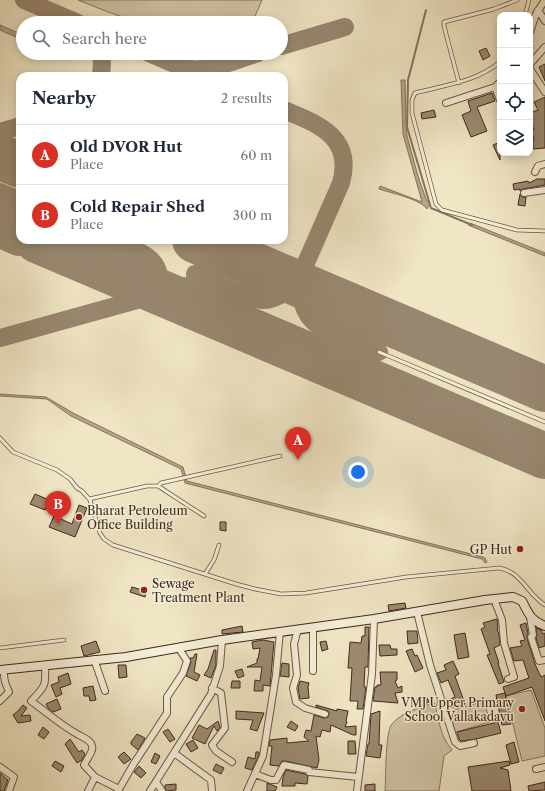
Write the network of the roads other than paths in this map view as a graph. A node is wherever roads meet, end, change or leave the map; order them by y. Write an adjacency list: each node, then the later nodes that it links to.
1 (517, 0): 12 (lane)
2 (529, 0): 5 (lane)
3 (544, 0): 4 (street)
4 (538, 10): 6 (street); 7 (street)
5 (526, 12)
6 (545, 21)
7 (533, 24)
8 (545, 48): 9 (street)
9 (533, 61)
10 (497, 64): 12 (lane)
11 (533, 74): 16 (street)
12 (459, 83): 22 (lane)
13 (498, 84): 14 (street)
14 (495, 87): 15 (street); 17 (street)
15 (497, 92)
16 (545, 92)
17 (446, 103)
18 (545, 164): 19 (street)
19 (536, 172)
20 (545, 190): 21 (street)
21 (524, 193)
22 (545, 231)
23 (379, 352): 24 (lane)
24 (545, 422)
25 (0, 438): 28 (lane)
26 (280, 456): 27 (lane)
27 (158, 486): 28 (lane); 29 (lane)
28 (89, 499): 31 (lane)
29 (204, 516)
30 (219, 545): 31 (lane)
31 (205, 574): 33 (lane)
32 (494, 600): 34 (street); 35 (street); 50 (street)
33 (545, 605)
34 (417, 612): 36 (street); 55 (street)
35 (530, 617): 37 (street); 46 (street)
36 (374, 619): 38 (street); 63 (street)
37 (545, 626)
38 (313, 627): 39 (street); 49 (street)
39 (298, 629): 40 (street); 54 (street)
40 (280, 631): 42 (street); 61 (street)
41 (64, 640): 44 (lane)
42 (222, 640): 43 (street); 51 (street)
43 (178, 647): 45 (street); 65 (street)
44 (0, 648)
45 (94, 660): 47 (street); 52 (street)
46 (545, 660)
47 (44, 665): 48 (street); 62 (street)
48 (2, 670): 53 (street)
49 (313, 671)
50 (508, 679)
51 (212, 688): 56 (street); 57 (street)
52 (105, 691)
53 (0, 702)
54 (325, 714)
55 (474, 743)
56 (174, 752): 64 (street); 70 (street)
57 (232, 762)
58 (0, 767): 66 (street)
59 (545, 767): 60 (street)
60 (536, 769)
61 (255, 774): 63 (street); 71 (street)
62 (95, 777): 65 (street); 67 (street)
63 (358, 777): 72 (street)
64 (156, 782): 68 (street); 69 (street)
65 (119, 790)
66 (9, 791)
67 (88, 791)
68 (150, 791)
69 (162, 791)
70 (212, 791)
71 (247, 791)
72 (357, 791)

